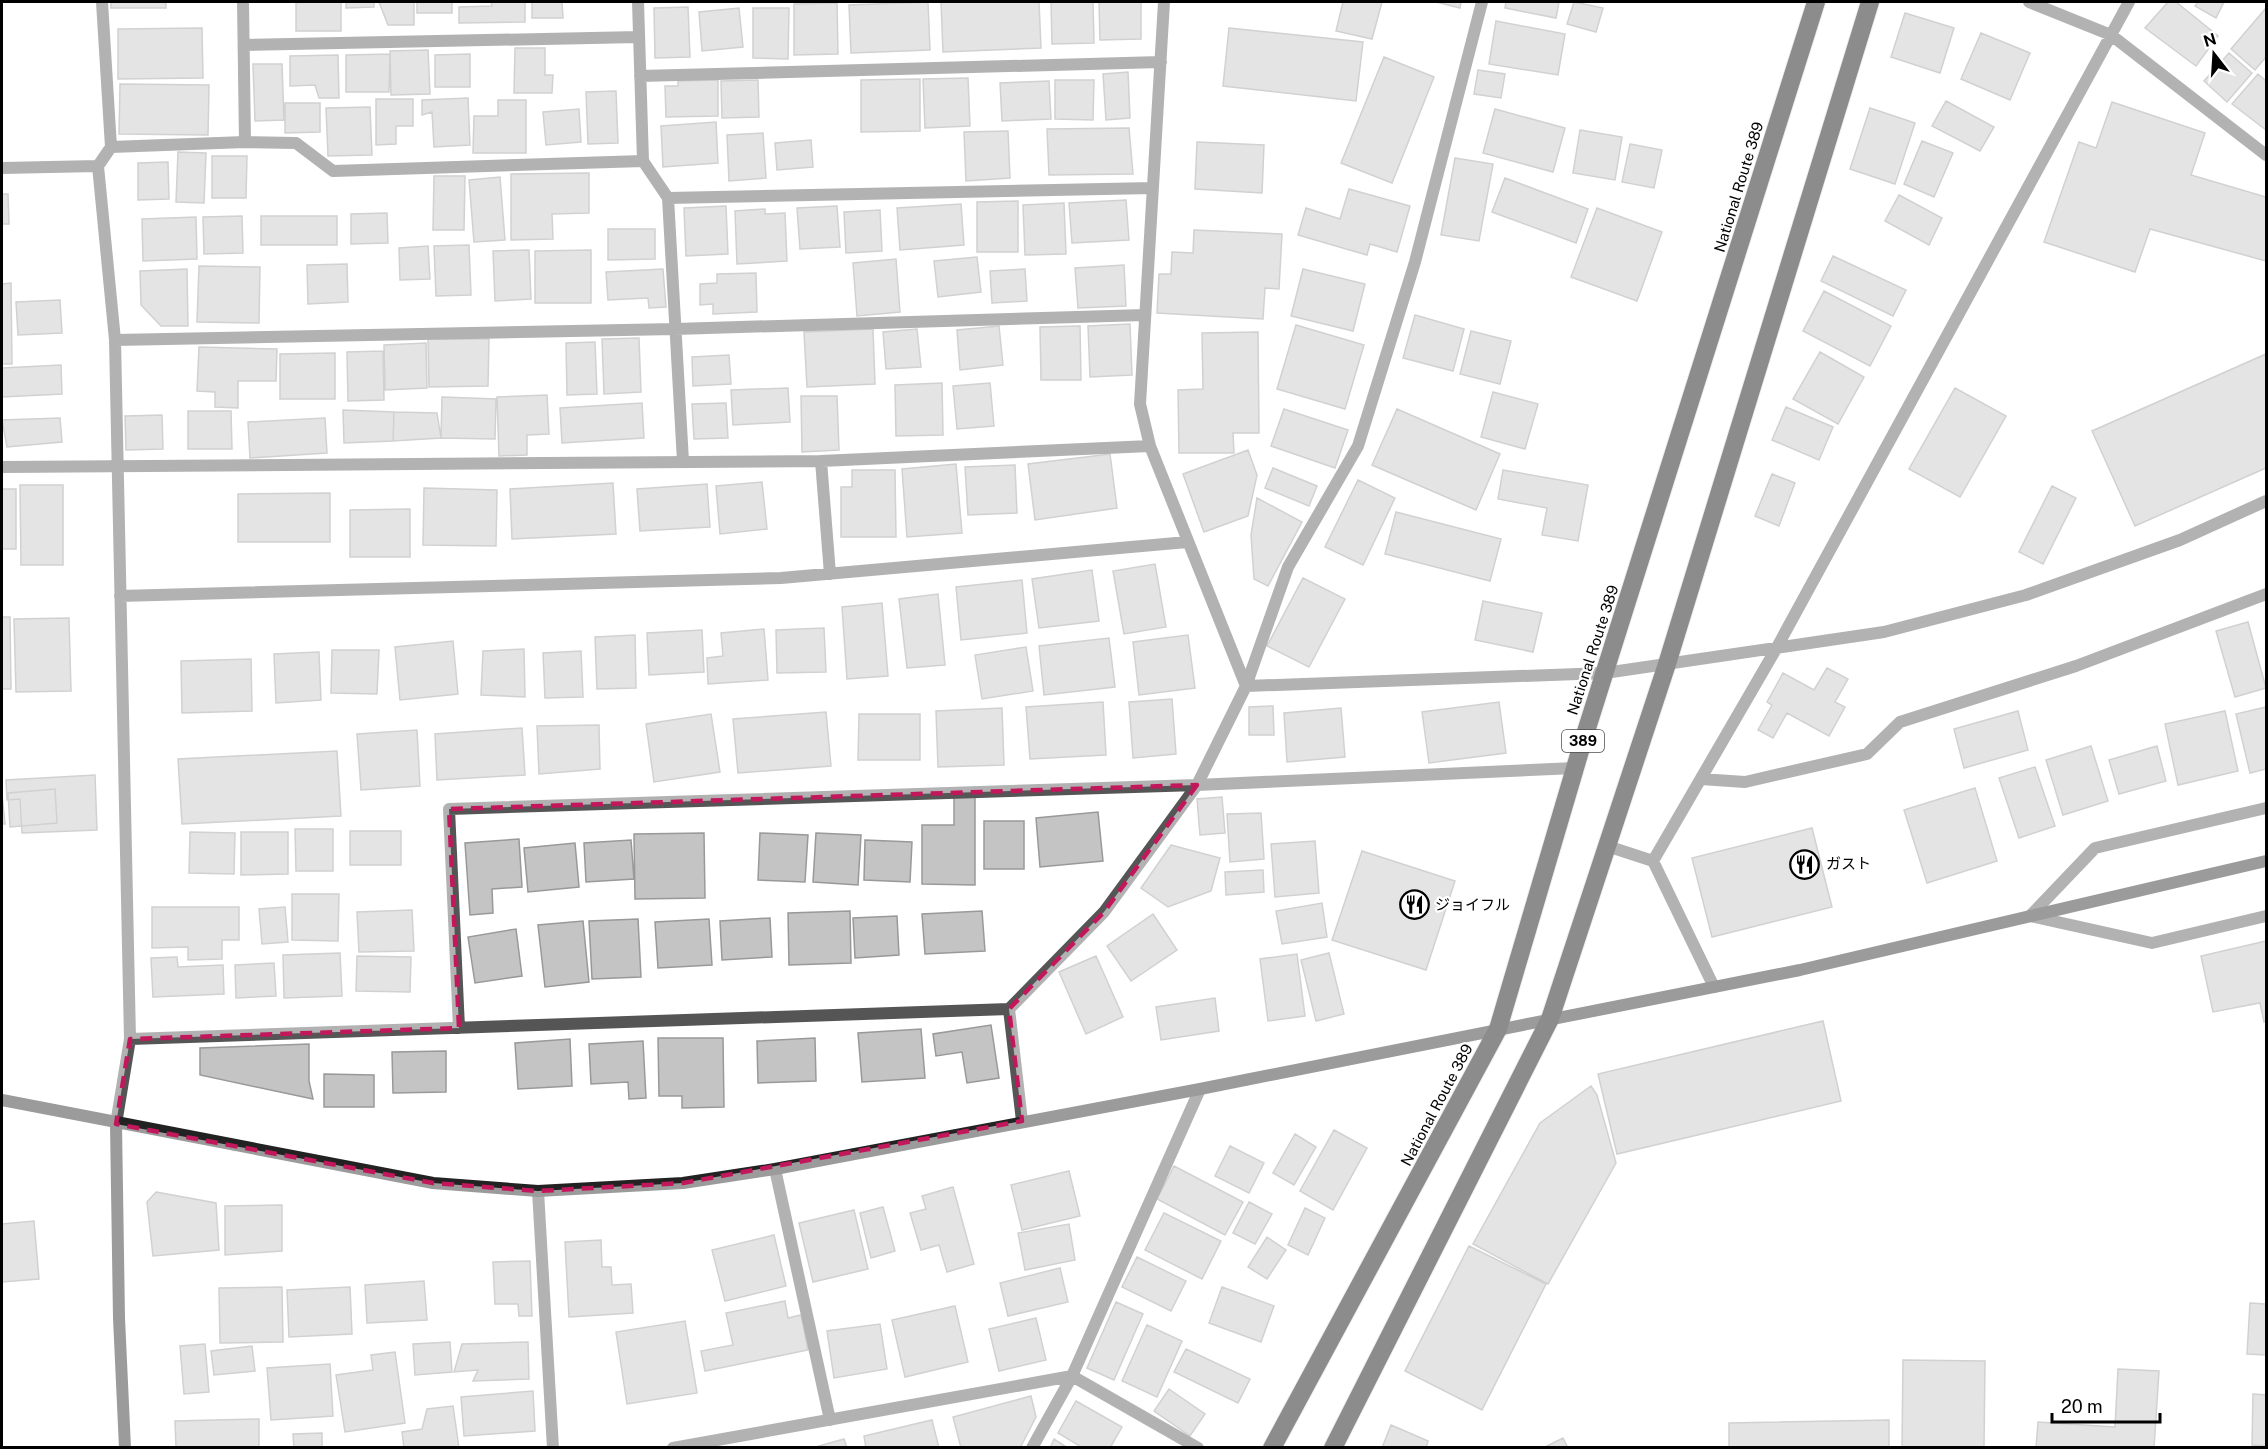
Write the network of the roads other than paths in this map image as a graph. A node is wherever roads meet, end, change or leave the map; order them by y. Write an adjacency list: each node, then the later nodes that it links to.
1 (102, 2): 16 (street)
2 (243, 2): 12 (street)
3 (638, 2): 11 (street)
4 (1164, 2): 13 (street)
5 (1482, 2): 39 (street)
6 (1816, 2): 38 (highway, National Route 389 / 389)
7 (1870, 2): 37 (highway)
8 (2029, 2): 10 (street)
9 (2129, 2): 10 (street)
10 (2111, 35): 17 (street); 36 (street)
11 (639, 37): 12 (street); 14 (street)
12 (244, 45): 15 (street)
13 (1161, 62): 14 (street); 21 (street)
14 (640, 76): 18 (street)
15 (245, 142): 16 (street); 18 (street)
16 (111, 147): 19 (street)
17 (2266, 155)
18 (643, 161): 22 (street)
19 (98, 166): 20 (street); 25 (street)
20 (2, 168)
21 (1153, 188): 22 (street); 23 (street)
22 (668, 198): 24 (street)
23 (1145, 315): 24 (street); 26 (street)
24 (675, 329): 25 (street); 27 (street)
25 (114, 340): 29 (street)
26 (1150, 446): 28 (street); 32 (street)
27 (683, 461): 28 (street); 29 (street)
28 (820, 461): 33 (street)
29 (116, 466): 30 (street); 35 (street)
30 (2, 467)
31 (2266, 501): 36 (street)
32 (1187, 542): 33 (street); 39 (street)
33 (830, 574): 35 (street)
34 (2266, 594): 41 (street)
35 (120, 596): 54 (street)
36 (1776, 649): 37 (street); 41 (street)
37 (1667, 664): 38 (street); 44 (highway)
38 (1605, 673): 39 (street); 40 (highway, National Route 389 / 389)
39 (1246, 686): 42 (street)
40 (1575, 768): 42 (street); 53 (highway, National Route 389 / 389)
41 (1701, 779): 45 (street)
42 (1197, 785): 50 (street); 52 (street)
43 (2266, 808): 47 (street)
44 (1607, 846): 45 (street); 51 (highway)
45 (1653, 861): 49 (street)
46 (2266, 861): 47 (street)
47 (2030, 916): 48 (street); 49 (street)
48 (2266, 916)
49 (1714, 987): 51 (street)
50 (1008, 1009): 52 (street); 57 (street)
51 (1550, 1019): 53 (street); 69 (highway)
52 (459, 1028): 54 (street)
53 (1498, 1029): 55 (street); 68 (highway, National Route 389 / 389)
54 (130, 1039): 58 (street)
55 (1200, 1089): 57 (street); 61 (street)
56 (2, 1100): 58 (street)
57 (1022, 1121): 59 (street)
58 (116, 1124): 60 (street); 63 (street)
59 (776, 1169): 60 (street); 62 (street)
60 (538, 1191): 64 (street)
61 (1072, 1376): 62 (street); 66 (street); 67 (street)
62 (830, 1420): 65 (street)
63 (125, 1448)
64 (553, 1448)
65 (673, 1448)
66 (1032, 1448)
67 (1198, 1448)
68 (1272, 1448)
69 (1333, 1448)

